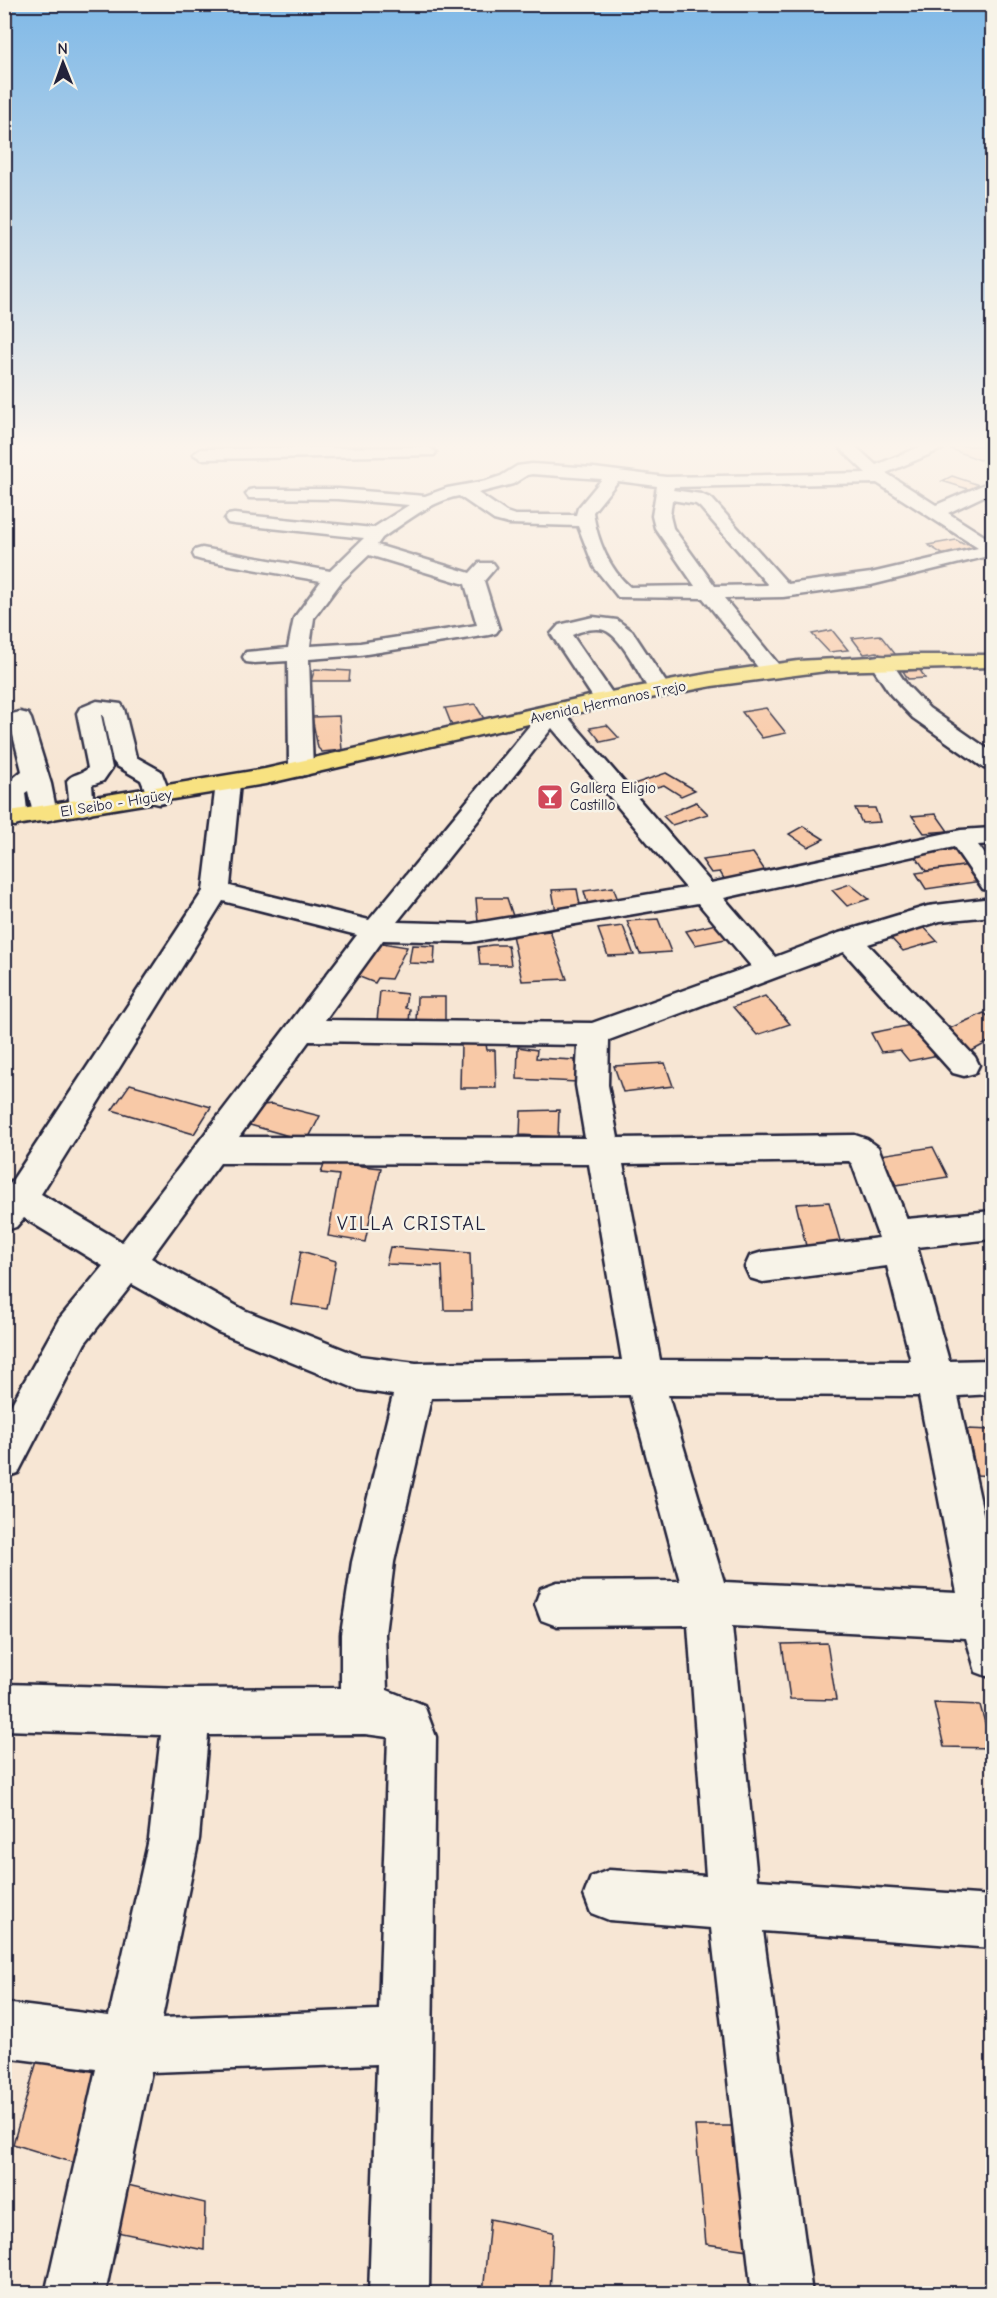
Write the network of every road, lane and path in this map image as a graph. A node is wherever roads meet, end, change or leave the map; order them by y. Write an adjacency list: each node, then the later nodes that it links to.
1 (359, 553): 8 (street)
2 (411, 553): 11 (street)
3 (596, 553): 10 (street)
4 (682, 553): 10 (street)
5 (750, 553): 9 (street)
6 (976, 553): 9 (street)
7 (202, 554): 8 (street)
8 (334, 578): 11 (street)
9 (783, 591): 10 (street)
10 (709, 592): 15 (street)
11 (298, 654): 12 (street); 23 (street)
12 (255, 657)
13 (993, 661): 14 (main road, Avenida Hermanos Trejo)
14 (880, 662): 15 (main road, Avenida Hermanos Trejo); 22 (street)
15 (772, 670): 16 (main road, Avenida Hermanos Trejo)
16 (660, 690): 17 (main road, Avenida Hermanos Trejo); 17 (street)
17 (606, 700): 18 (main road, Avenida Hermanos Trejo)
18 (552, 713): 23 (main road, Avenida Hermanos Trejo); 34 (street); 36 (street)
19 (20, 719): 24 (street)
20 (125, 761): 21 (street); 21 (street); 26 (street)
21 (99, 763): 27 (street)
22 (993, 763)
23 (301, 769): 25 (main road, Avenida Hermanos Trejo)
24 (34, 773): 28 (street); 29 (street)
25 (228, 783): 26 (main road, El Seibo - Higüey); 33 (street)
26 (159, 797): 27 (main road, El Seibo - Higüey)
27 (82, 808): 28 (main road, El Seibo - Higüey)
28 (45, 814): 29 (main road, El Seibo - Higüey)
29 (10, 819)
30 (993, 836): 31 (street)
31 (961, 838): 32 (street); 34 (street)
32 (993, 883)
33 (216, 891): 36 (street); 44 (street)
34 (706, 893): 36 (street); 38 (street)
35 (993, 908): 37 (street)
36 (375, 931): 39 (street)
37 (849, 940): 38 (street); 41 (street)
38 (770, 970): 40 (street)
39 (301, 1030): 40 (street); 42 (street)
40 (594, 1034): 43 (street)
41 (964, 1065)
42 (210, 1150): 43 (street); 47 (street)
43 (603, 1151): 46 (street); 49 (street)
44 (12, 1208): 47 (street)
45 (993, 1225): 46 (street)
46 (898, 1243): 48 (street); 51 (street)
47 (127, 1263): 52 (street); 53 (street)
48 (763, 1267)
49 (644, 1377): 51 (street); 52 (street); 54 (street)
50 (993, 1377): 51 (street)
51 (935, 1379): 56 (street)
52 (416, 1381): 58 (street)
53 (4, 1459)
54 (708, 1603): 55 (street); 56 (street); 61 (street)
55 (556, 1604)
56 (990, 1630)
57 (4, 1707): 59 (street)
58 (365, 1711): 59 (street); 64 (street)
59 (187, 1712): 65 (street)
60 (609, 1895): 61 (street)
61 (734, 1903): 62 (street); 68 (street)
62 (993, 1922)
63 (4, 2030): 65 (street)
64 (405, 2036): 65 (street); 67 (street)
65 (129, 2046): 66 (street)
66 (75, 2294)
67 (399, 2294)
68 (782, 2294)

